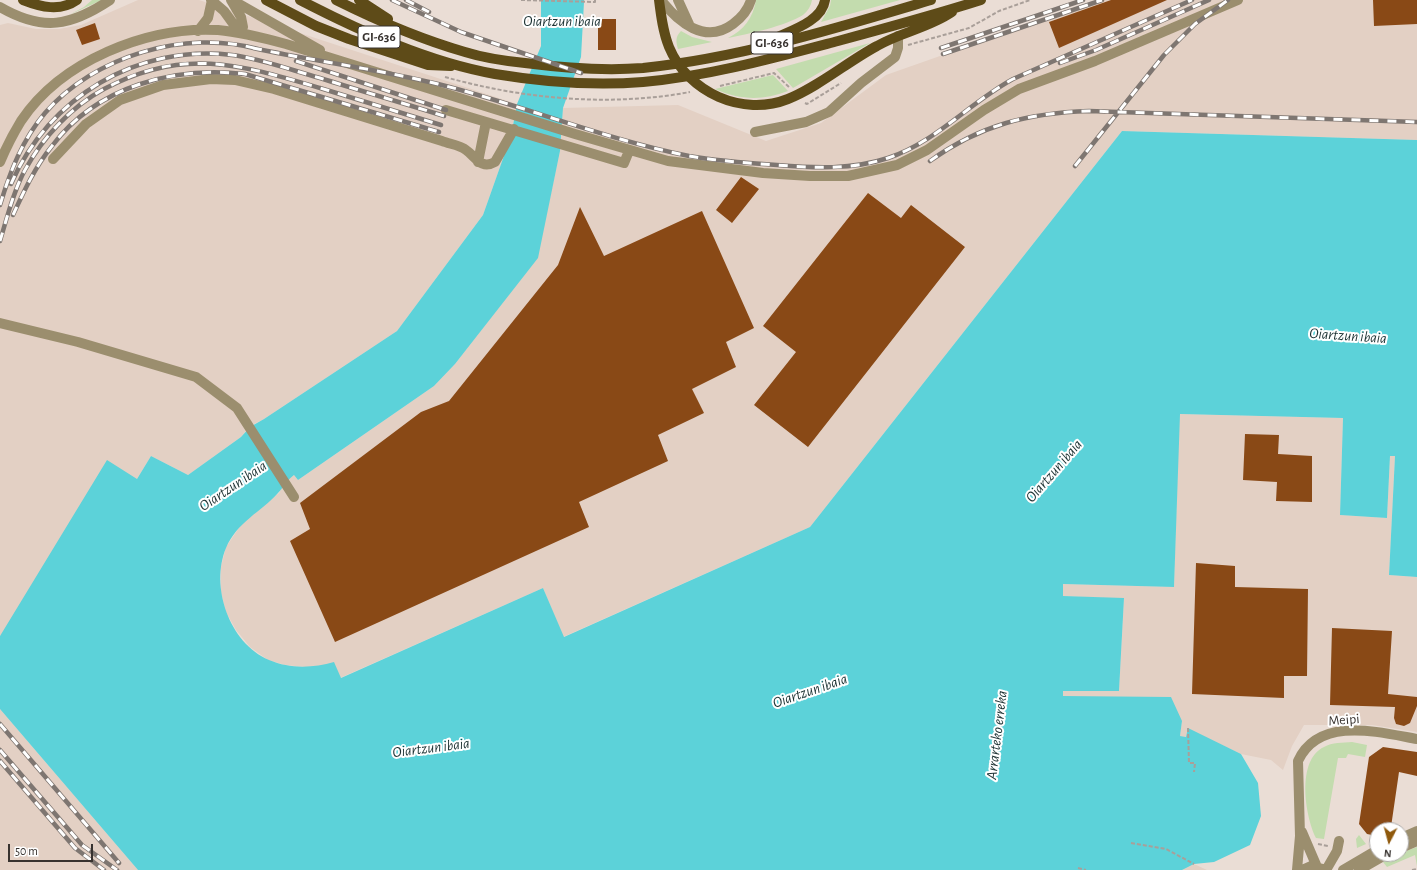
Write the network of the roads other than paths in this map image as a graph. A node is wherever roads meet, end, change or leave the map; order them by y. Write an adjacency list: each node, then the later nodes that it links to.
1 (77, 0): 16 (main road)
2 (110, 0): 19 (street)
3 (212, 0): 21 (street); 22 (street)
4 (231, 0): 22 (street); 26 (street)
5 (266, 0): 27 (main road)
6 (300, 0): 27 (main road, GI-636)
7 (336, 0): 23 (main road, GI-636)
8 (359, 0): 23 (main road)
9 (660, 0): 20 (street); 24 (main road)
10 (678, 0): 20 (street)
11 (751, 0): 20 (street)
12 (825, 0): 25 (main road)
13 (931, 0): 25 (main road, GI-636)
14 (981, 0): 17 (main road, GI-636)
15 (1238, 0): 32 (street)
16 (27, 1)
17 (961, 6): 24 (main road); 27 (main road, GI-636)
18 (0, 7): 19 (street)
19 (5, 14)
20 (692, 29)
21 (198, 31): 22 (street); 34 (street)
22 (240, 33): 26 (street)
23 (410, 33): 25 (main road, GI-636)
24 (898, 36): 31 (street)
25 (758, 47)
26 (338, 60): 32 (street)
27 (461, 66)
28 (446, 110): 29 (street)
29 (486, 122): 30 (street); 35 (street)
30 (515, 129): 32 (street); 35 (street)
31 (756, 132)
32 (629, 151)
33 (53, 159): 35 (street)
34 (0, 162)
35 (478, 162)
36 (0, 323): 37 (street)
37 (294, 497)
38 (1417, 739): 39 (street, Meipi)
39 (1300, 823): 43 (street, Meipi); 44 (street, Meipi)
40 (1369, 856): 42 (street)
41 (1369, 862): 42 (street)
42 (1356, 867): 43 (street); 46 (street)
43 (1322, 869): 45 (street)
44 (1297, 870)
45 (1302, 870)
46 (1343, 870)

